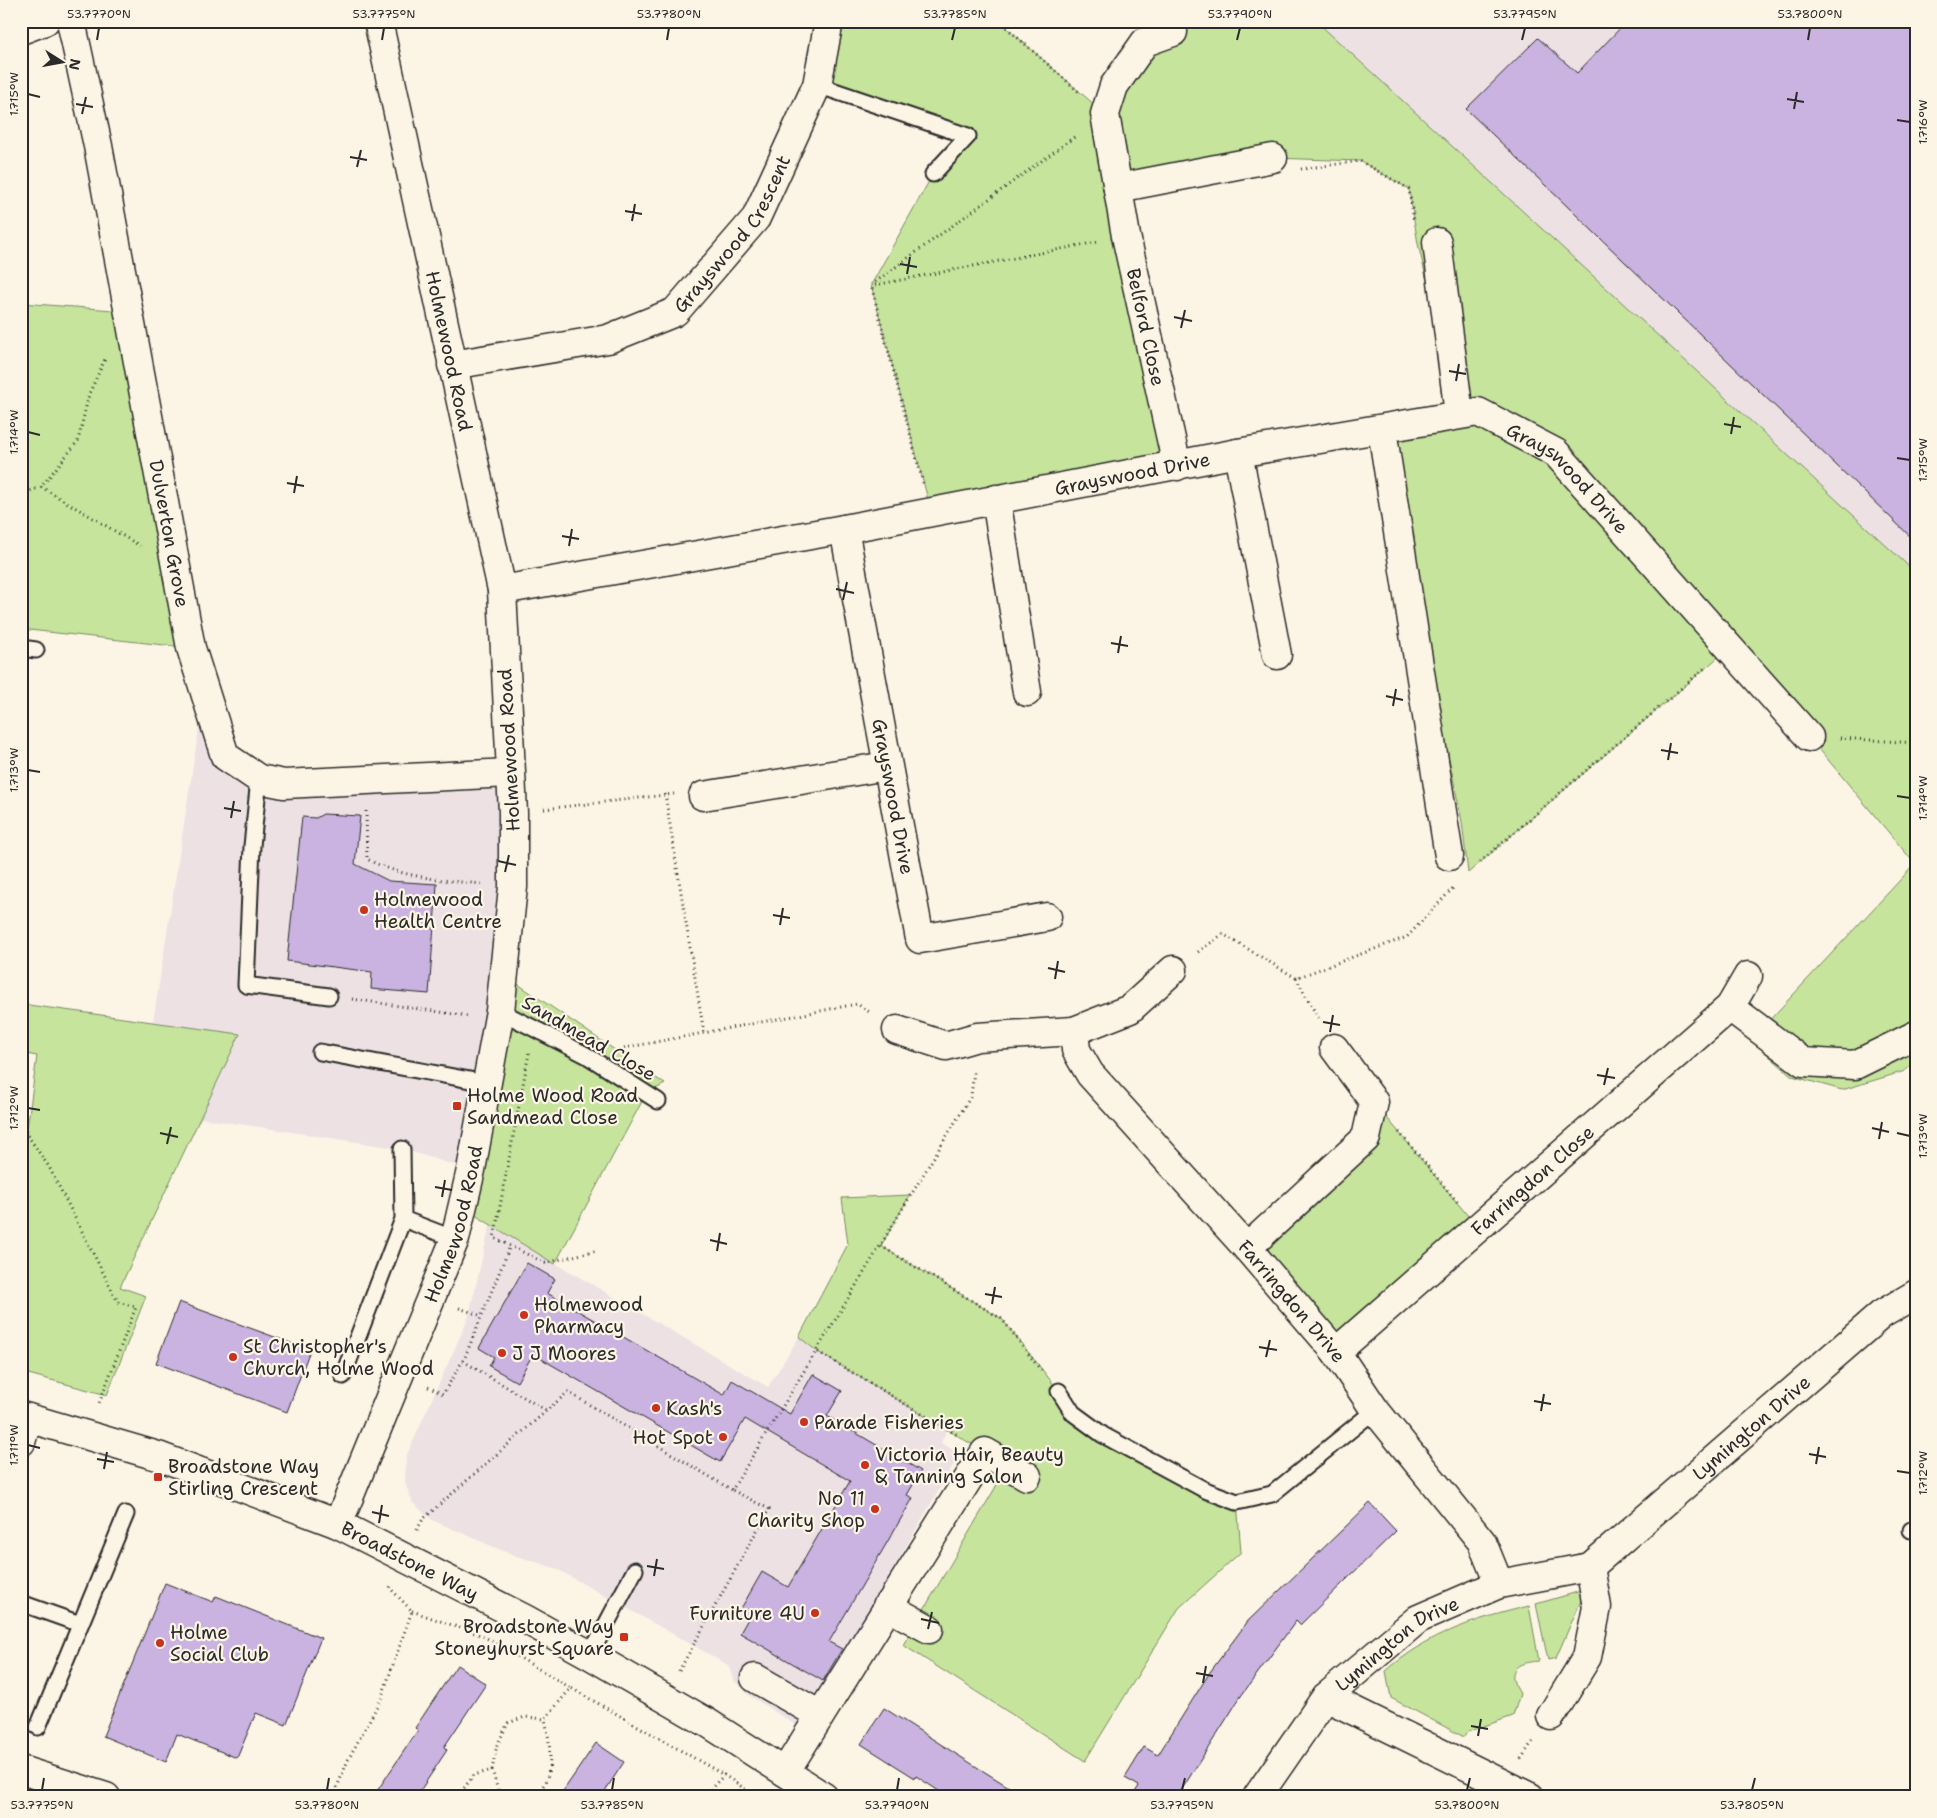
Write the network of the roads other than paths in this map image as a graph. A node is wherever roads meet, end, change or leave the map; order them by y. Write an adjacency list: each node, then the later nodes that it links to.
1 (45, 21): 5 (street)
2 (70, 21): 25 (street, Dulverton Grove)
3 (378, 21): 12 (street, Holmewood Road)
4 (829, 21): 7 (street, Grayswood Crescent)
5 (21, 30)
6 (1173, 32): 10 (street, Belford Close)
7 (817, 85): 9 (lane); 12 (street, Grayswood Crescent)
8 (1272, 158): 10 (street)
9 (933, 174)
10 (1118, 188): 16 (street, Belford Close)
11 (1437, 242): 13 (street)
12 (452, 365): 19 (street, Holmewood Road)
13 (1460, 414): 14 (street, Grayswood Drive); 22 (street, Grayswood Drive)
14 (1382, 430): 15 (street, Grayswood Drive); 27 (street)
15 (1238, 453): 16 (street, Grayswood Drive); 20 (street)
16 (1177, 466): 17 (street, Grayswood Drive)
17 (996, 499): 18 (street, Grayswood Drive); 21 (street)
18 (844, 529): 19 (street, Grayswood Drive); 23 (street, Grayswood Drive)
19 (502, 590): 24 (street, Holmewood Road)
20 (1277, 655)
21 (1027, 692)
22 (1809, 736)
23 (887, 766): 26 (street); 28 (street, Grayswood Drive)
24 (510, 773): 25 (street, Dulverton Grove); 33 (street, Holmewood Road)
25 (259, 779): 31 (lane)
26 (703, 796)
27 (1449, 856)
28 (1047, 917)
29 (1173, 970): 35 (street)
30 (1748, 976): 32 (street, Farringdon Close)
31 (329, 996)
32 (1730, 1007): 36 (street); 37 (street); 47 (street, Farringdon Close)
33 (499, 1016): 40 (street, Holmewood Road); 41 (lane, Sandmead Close)
34 (897, 1030): 35 (street)
35 (1074, 1031): 45 (street, Farringdon Drive)
36 (1916, 1035)
37 (1750, 1040)
38 (1334, 1048): 45 (street)
39 (320, 1052): 40 (lane)
40 (486, 1083): 44 (street, Holmewood Road)
41 (658, 1101)
42 (402, 1150): 43 (lane)
43 (402, 1219): 44 (lane); 48 (lane)
44 (455, 1239): 54 (street, Holmewood Road)
45 (1247, 1248): 47 (street, Farringdon Drive)
46 (1916, 1294): 55 (street, Lymington Drive)
47 (1336, 1352): 50 (street, Farringdon Drive)
48 (343, 1376)
49 (1059, 1391): 50 (lane)
50 (1375, 1410): 57 (street, Farringdon Drive)
51 (24, 1425): 54 (street, Broadstone Way)
52 (1026, 1476): 59 (street)
53 (126, 1514): 60 (lane)
54 (338, 1524): 62 (street, Broadstone Way)
55 (1590, 1567): 57 (street, Lymington Drive); 66 (street)
56 (635, 1570): 62 (lane)
57 (1499, 1584): 64 (street, Lymington Drive)
58 (21, 1603): 60 (lane)
59 (887, 1606): 61 (street); 65 (street)
60 (80, 1624): 67 (lane)
61 (928, 1629)
62 (590, 1655): 69 (street, Broadstone Way)
63 (755, 1678): 65 (street)
64 (1326, 1697): 72 (street, Lymington Drive); 73 (street)
65 (820, 1715): 69 (street)
66 (1551, 1716)
67 (38, 1727)
68 (21, 1770): 70 (street)
69 (785, 1772): 71 (street, Broadstone Way)
70 (106, 1797)
71 (824, 1797)
72 (1257, 1797)
73 (1530, 1797)

